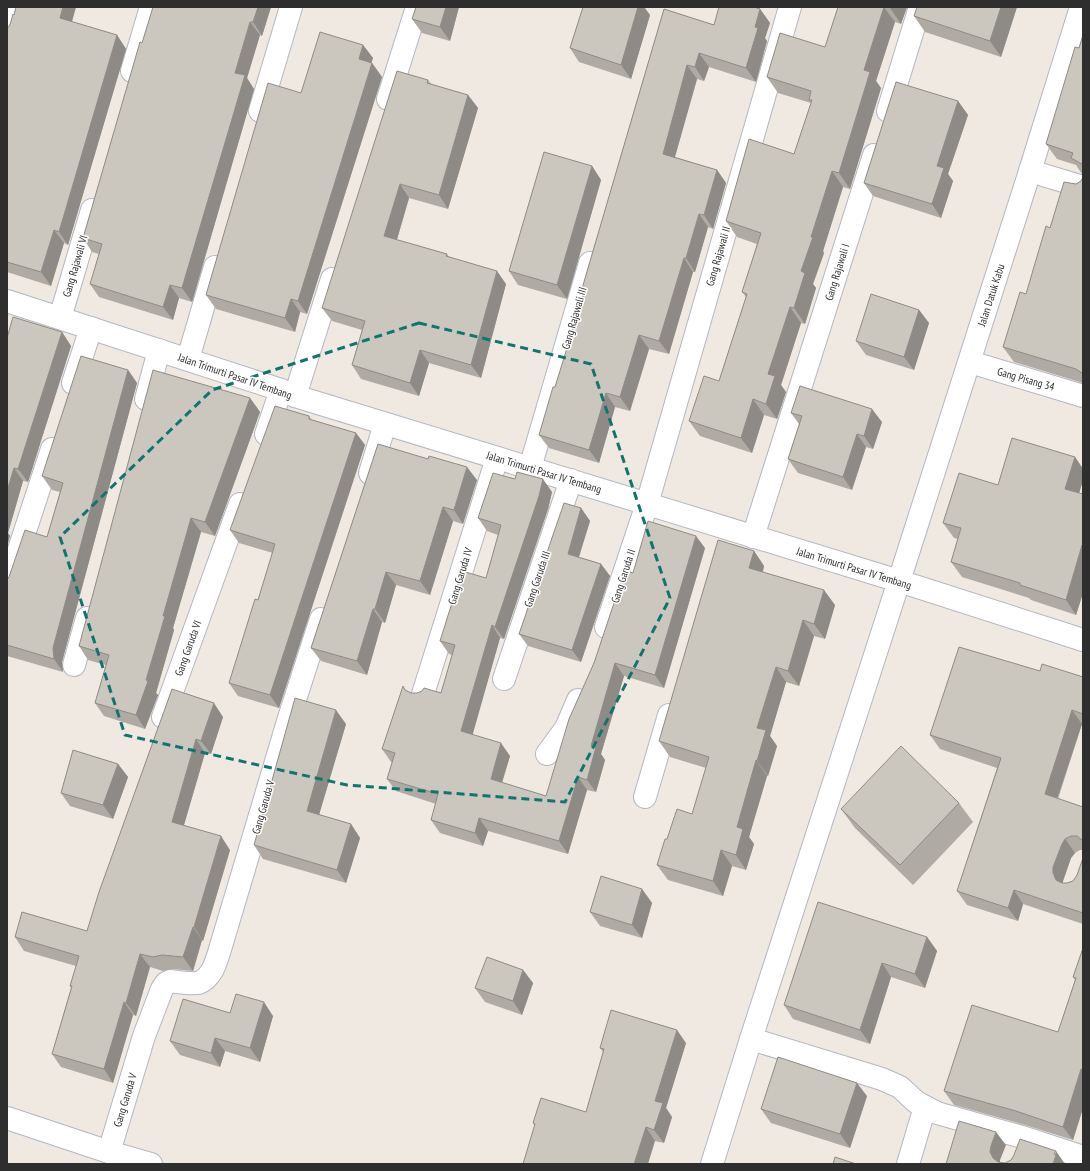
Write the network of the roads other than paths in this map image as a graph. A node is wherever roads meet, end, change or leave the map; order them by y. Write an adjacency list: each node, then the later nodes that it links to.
1 (15, 7): 8 (street)
2 (151, 7): 9 (street)
3 (291, 7): 11 (street)
4 (417, 7): 10 (street)
5 (790, 7): 36 (street, Gang Rajawali II)
6 (920, 7): 37 (street, Gang Rajawali I)
7 (1081, 7): 12 (street, Jalan Datuk Kabu)
8 (7, 34)
9 (127, 90)
10 (381, 122)
11 (255, 130)
12 (1030, 171): 13 (street); 23 (street, Jalan Datuk Kabu)
13 (1083, 187)
14 (98, 189): 19 (street, Gang Rajawali VI)
15 (596, 241): 32 (street, Gang Rajawali III)
16 (222, 244): 22 (street)
17 (338, 259): 24 (street)
18 (7, 301): 19 (street, Jalan Trimurti Pasar IV Tembang)
19 (60, 318): 20 (street, Jalan Trimurti Pasar IV Tembang)
20 (91, 328): 21 (street, Jalan Trimurti Pasar IV Tembang); 26 (street)
21 (159, 350): 22 (street, Jalan Trimurti Pasar IV Tembang); 27 (street)
22 (188, 359): 24 (street, Jalan Trimurti Pasar IV Tembang)
23 (970, 362): 25 (street, Gang Pisang 34); 38 (street, Jalan Datuk Kabu)
24 (288, 393): 28 (street, Jalan Trimurti Pasar IV Tembang); 30 (street)
25 (1083, 396)
26 (67, 402)
27 (141, 418)
28 (385, 424): 31 (street, Jalan Trimurti Pasar IV Tembang); 35 (street)
29 (57, 431): 39 (street)
30 (260, 450)
31 (497, 458): 32 (street, Jalan Trimurti Pasar IV Tembang); 47 (street, Gang Garuda IV)
32 (530, 468): 33 (street, Jalan Trimurti Pasar IV Tembang)
33 (571, 480): 36 (street, Jalan Trimurti Pasar IV Tembang); 45 (street, Gang Garuda III)
34 (246, 487): 49 (street, Gang Garuda VI)
35 (363, 492)
36 (646, 504): 37 (street, Jalan Trimurti Pasar IV Tembang); 43 (street, Gang Garuda II)
37 (753, 537): 38 (street, Jalan Trimurti Pasar IV Tembang)
38 (900, 582): 42 (street, Jalan Trimurti Pasar IV Tembang); 52 (street, Jalan Datuk Kabu)
39 (7, 586)
40 (329, 597): 56 (street, Gang Garuda V)
41 (92, 598): 44 (street)
42 (1083, 640)
43 (601, 643)
44 (74, 666)
45 (504, 679)
46 (588, 679): 50 (street)
47 (422, 694)
48 (673, 700): 51 (street)
49 (157, 733)
50 (547, 754)
51 (645, 797)
52 (751, 1039): 53 (street); 60 (street, Jalan Datuk Kabu)
53 (925, 1107): 55 (street); 61 (street)
54 (7, 1118): 56 (street)
55 (1022, 1137): 57 (street); 58 (street)
56 (109, 1152): 59 (street)
57 (1014, 1157)
58 (1083, 1157)
59 (151, 1164)
60 (712, 1164)
61 (908, 1164)

